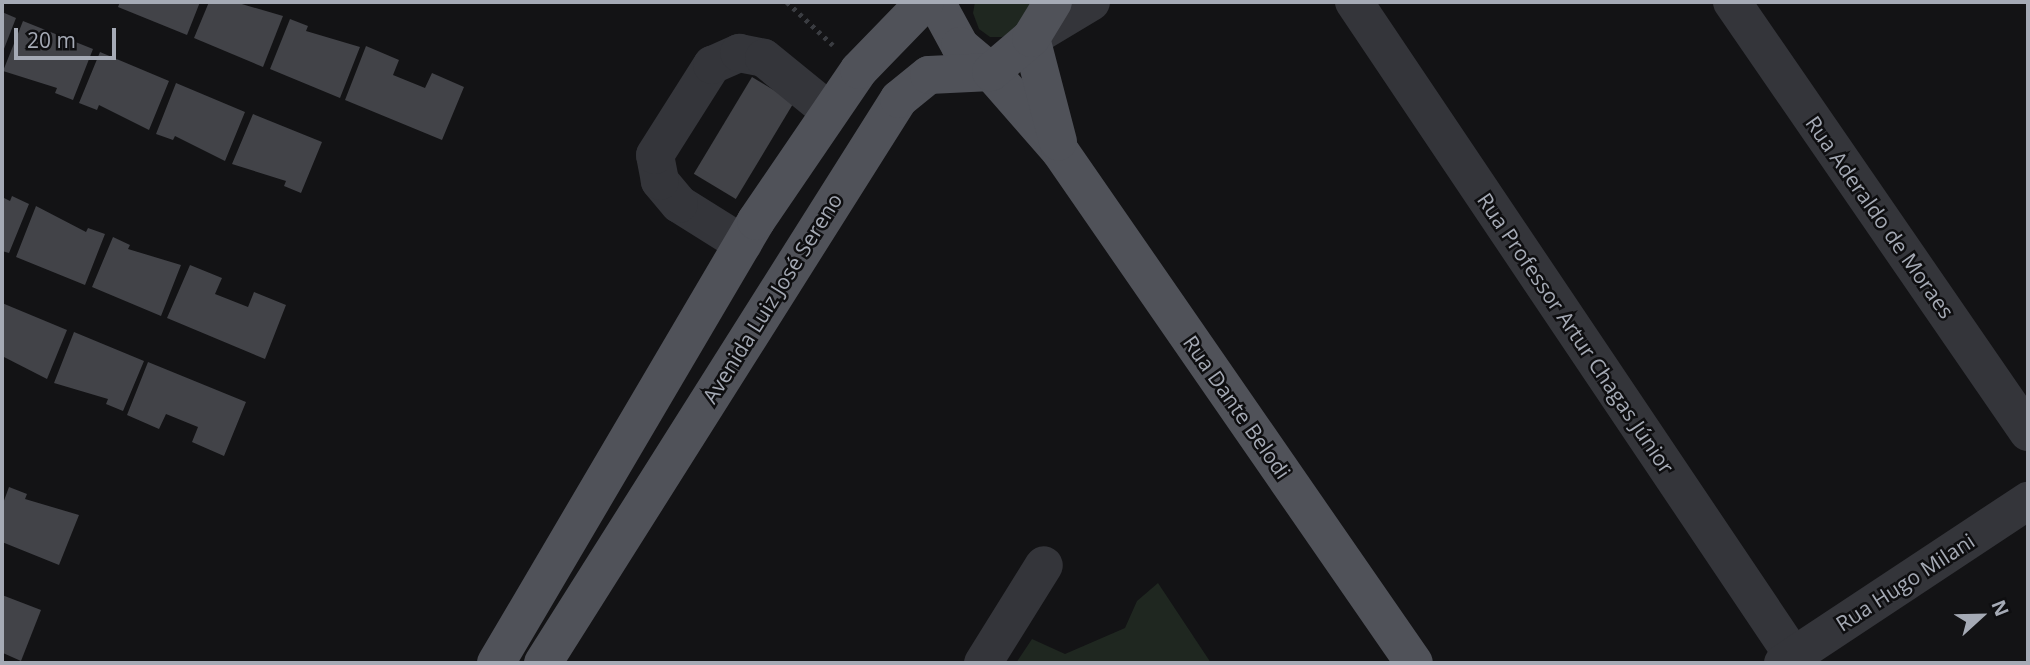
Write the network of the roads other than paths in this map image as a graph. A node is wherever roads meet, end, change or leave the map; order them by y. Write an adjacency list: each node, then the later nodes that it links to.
1 (926, 2): 9 (main road)
2 (936, 2): 8 (main road)
3 (1053, 2): 7 (main road)
4 (1091, 2): 7 (street)
5 (1354, 2): 16 (street, Rua Professor Artur Chagas Júnior)
6 (1732, 2): 13 (street, Rua Aderaldo de Moraes)
7 (1031, 38): 8 (main road); 10 (main road)
8 (991, 72): 10 (main road); 12 (main road, Avenida Luiz José Sereno)
9 (829, 111): 11 (main road); 11 (street)
10 (1060, 151): 20 (main road, Rua Dante Belodi)
11 (749, 232): 12 (main road); 17 (main road)
12 (801, 250): 18 (main road, Avenida Luiz José Sereno)
13 (2028, 432)
14 (2028, 501): 16 (street, Rua Hugo Milani)
15 (1044, 565): 19 (street)
16 (1791, 661)
17 (496, 663)
18 (543, 663)
19 (983, 663)
20 (1414, 663)

